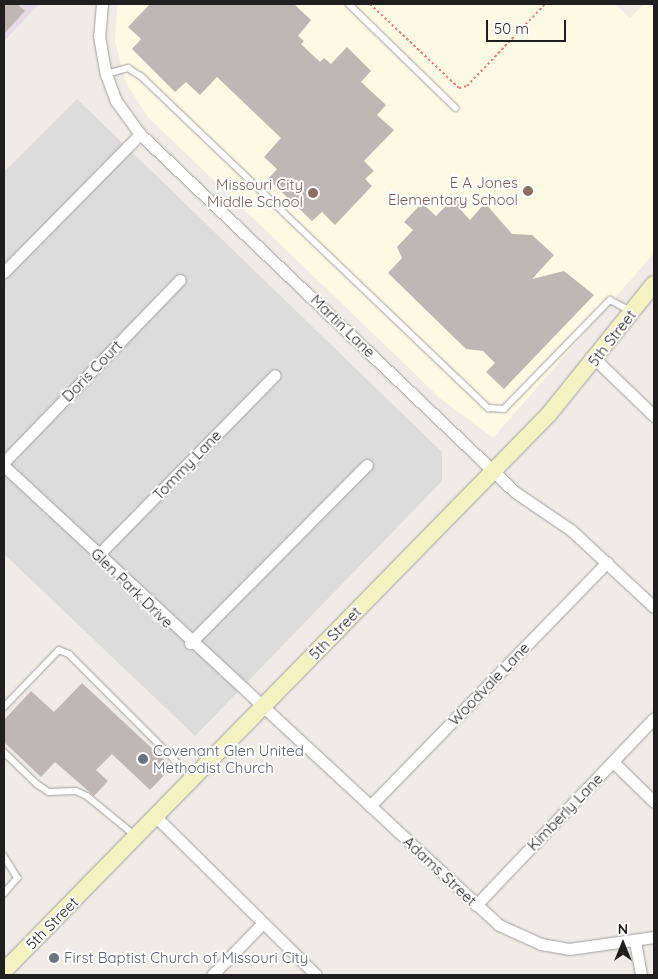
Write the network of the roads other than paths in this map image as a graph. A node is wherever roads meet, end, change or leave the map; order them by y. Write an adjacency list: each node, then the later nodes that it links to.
1 (102, 4): 3 (street, Martin Lane)
2 (349, 4): 4 (lane)
3 (106, 74): 5 (street, Martin Lane); 9 (lane)
4 (456, 108)
5 (140, 134): 6 (street); 16 (street, Martin Lane)
6 (4, 272)
7 (180, 280): 13 (street, Doris Court)
8 (654, 284): 9 (main road, 5th Street)
9 (633, 312): 10 (main road, 5th Street)
10 (596, 360): 12 (street); 16 (main road, 5th Street)
11 (275, 374): 17 (street, Tommy Lane)
12 (654, 416)
13 (4, 462)
14 (367, 465): 20 (street)
15 (4, 466): 17 (street, Glen Park Drive)
16 (494, 470): 18 (street, Martin Lane); 21 (main road, 5th Street)
17 (98, 555): 20 (street, Glen Park Drive)
18 (607, 562): 19 (street, Martin Lane); 28 (street, Woodvale Lane)
19 (654, 607)
20 (190, 643): 21 (street, Glen Park Drive)
21 (266, 704): 26 (main road, 5th Street); 28 (street, Adams Street)
22 (4, 707): 26 (lane)
23 (654, 718): 25 (street, Kimberly Lane)
24 (4, 752): 30 (lane)
25 (613, 762): 27 (street); 33 (street, Kimberly Lane)
26 (194, 779): 29 (main road, 5th Street)
27 (654, 802)
28 (370, 806): 33 (street, Adams Street)
29 (156, 818): 30 (main road, 5th Street); 34 (street)
30 (138, 837): 37 (main road, 5th Street)
31 (4, 856): 32 (lane)
32 (4, 894)
33 (476, 905): 36 (street, Adams Street)
34 (262, 924): 38 (street); 39 (street)
35 (654, 937): 36 (street, Adams Street)
36 (635, 941): 40 (street)
37 (4, 971)
38 (212, 975)
39 (316, 975)
40 (641, 975)

